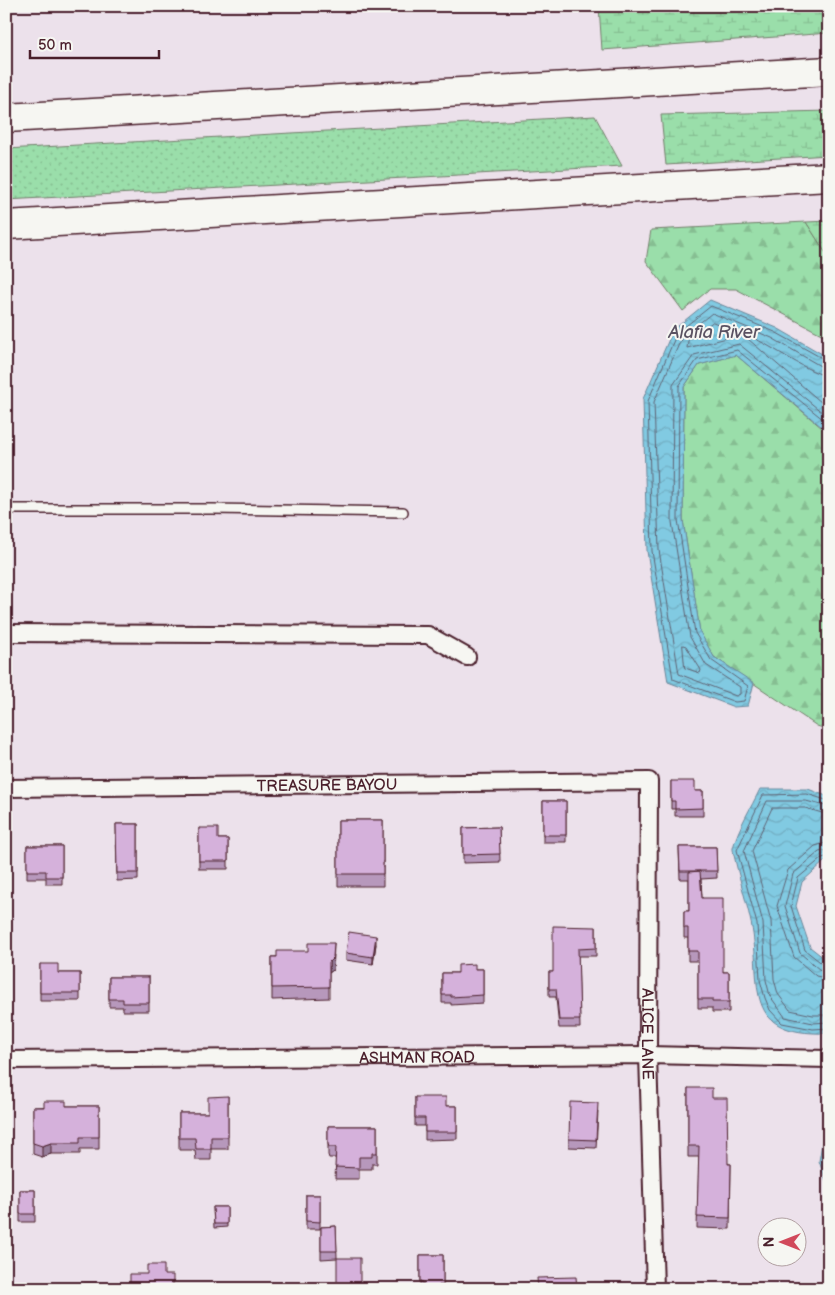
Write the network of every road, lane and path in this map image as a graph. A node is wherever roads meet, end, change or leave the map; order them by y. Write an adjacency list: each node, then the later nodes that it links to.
1 (829, 71): 2 (highway)
2 (6, 118)
3 (829, 177): 4 (highway)
4 (6, 225)
5 (6, 509): 6 (lane)
6 (403, 512)
7 (6, 633): 8 (street)
8 (466, 657)
9 (649, 781): 10 (street, TREASURE BAYOU); 11 (street, ALICE LANE)
10 (6, 788)
11 (648, 1056): 12 (street, ASHMAN ROAD); 13 (street, ASHMAN ROAD); 14 (street, ALICE LANE)
12 (829, 1059)
13 (6, 1060)
14 (655, 1289)

